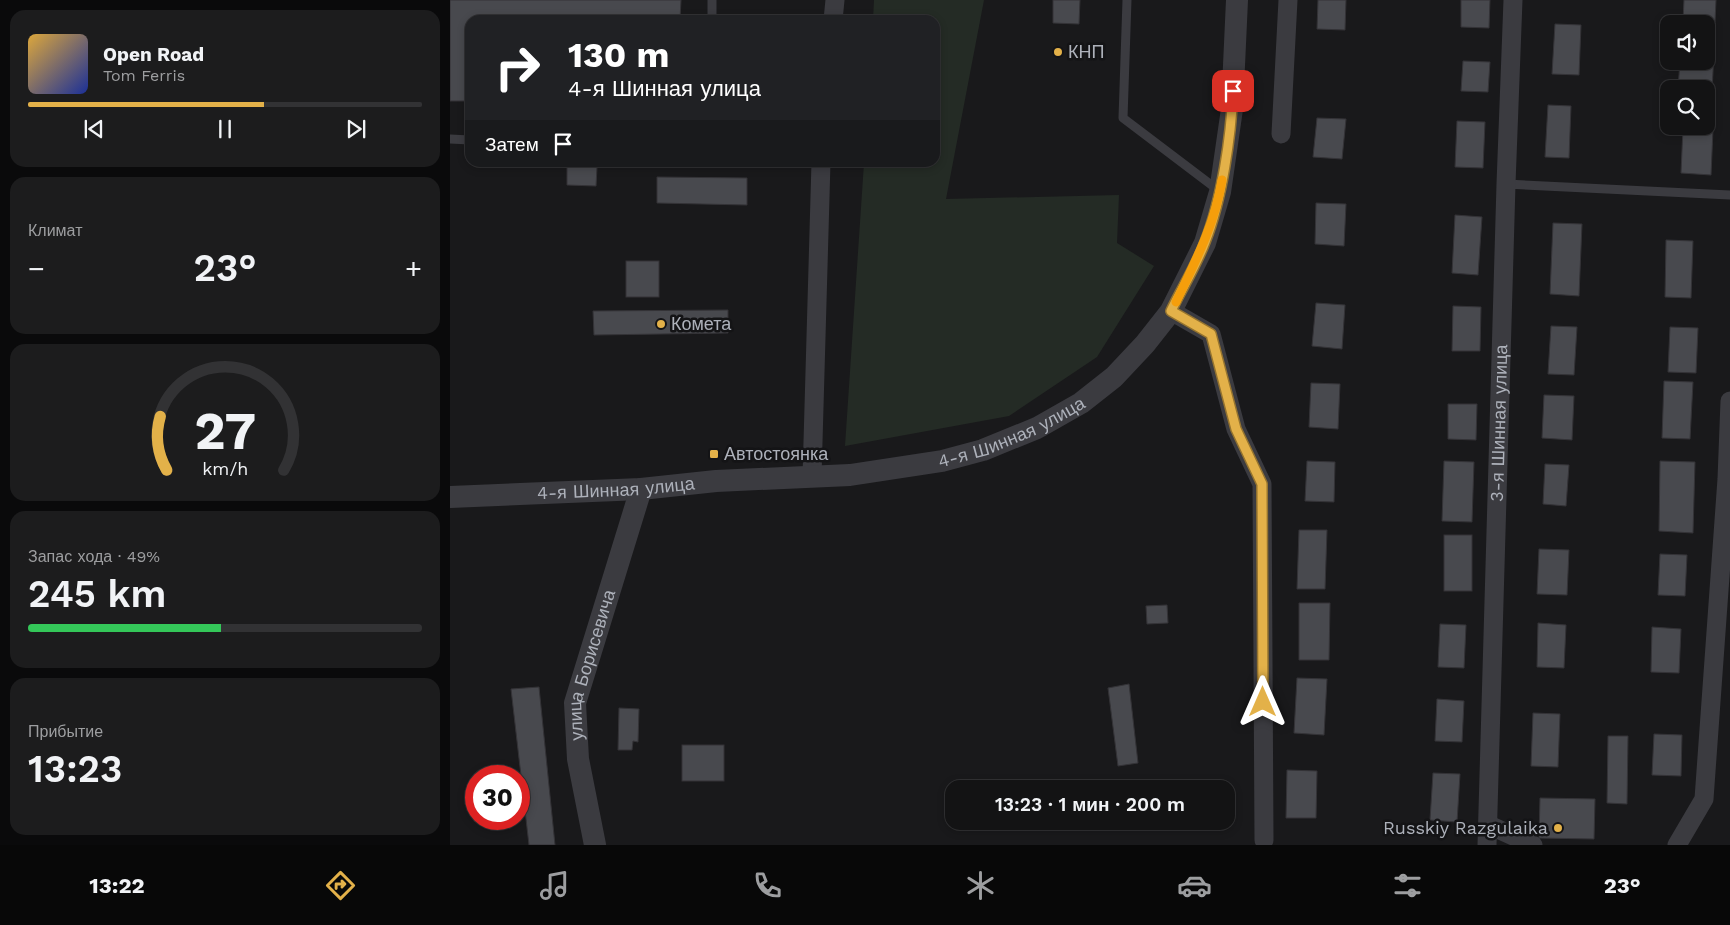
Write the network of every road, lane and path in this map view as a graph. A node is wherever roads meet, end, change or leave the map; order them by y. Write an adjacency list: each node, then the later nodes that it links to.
1 (712, 0): 7 (lane)
2 (835, 0): 8 (street)
3 (1127, 0): 14 (lane)
4 (1237, 0): 14 (street, 4-я Шинная улица)
5 (1288, 0): 9 (street)
6 (1513, 0): 13 (street, 3-я Шинная улица)
7 (712, 15)
8 (834, 15)
9 (1281, 134)
10 (450, 139): 11 (lane)
11 (465, 140)
12 (821, 167): 18 (street)
13 (1506, 184): 15 (lane); 21 (street, 3-я Шинная улица)
14 (1220, 192): 16 (street, 4-я Шинная улица)
15 (1730, 196)
16 (1171, 311): 18 (street, 4-я Шинная улица); 22 (street)
17 (1730, 402): 26 (street)
18 (812, 477): 19 (street, 4-я Шинная улица)
19 (641, 490): 20 (street, 4-я Шинная улица); 23 (street, улица Борисевича)
20 (450, 497)
21 (1488, 825): 24 (street, 3-я Шинная улица); 25 (street)
22 (1264, 840)
23 (595, 845)
24 (1487, 845)
25 (1533, 845)
26 (1677, 845)

